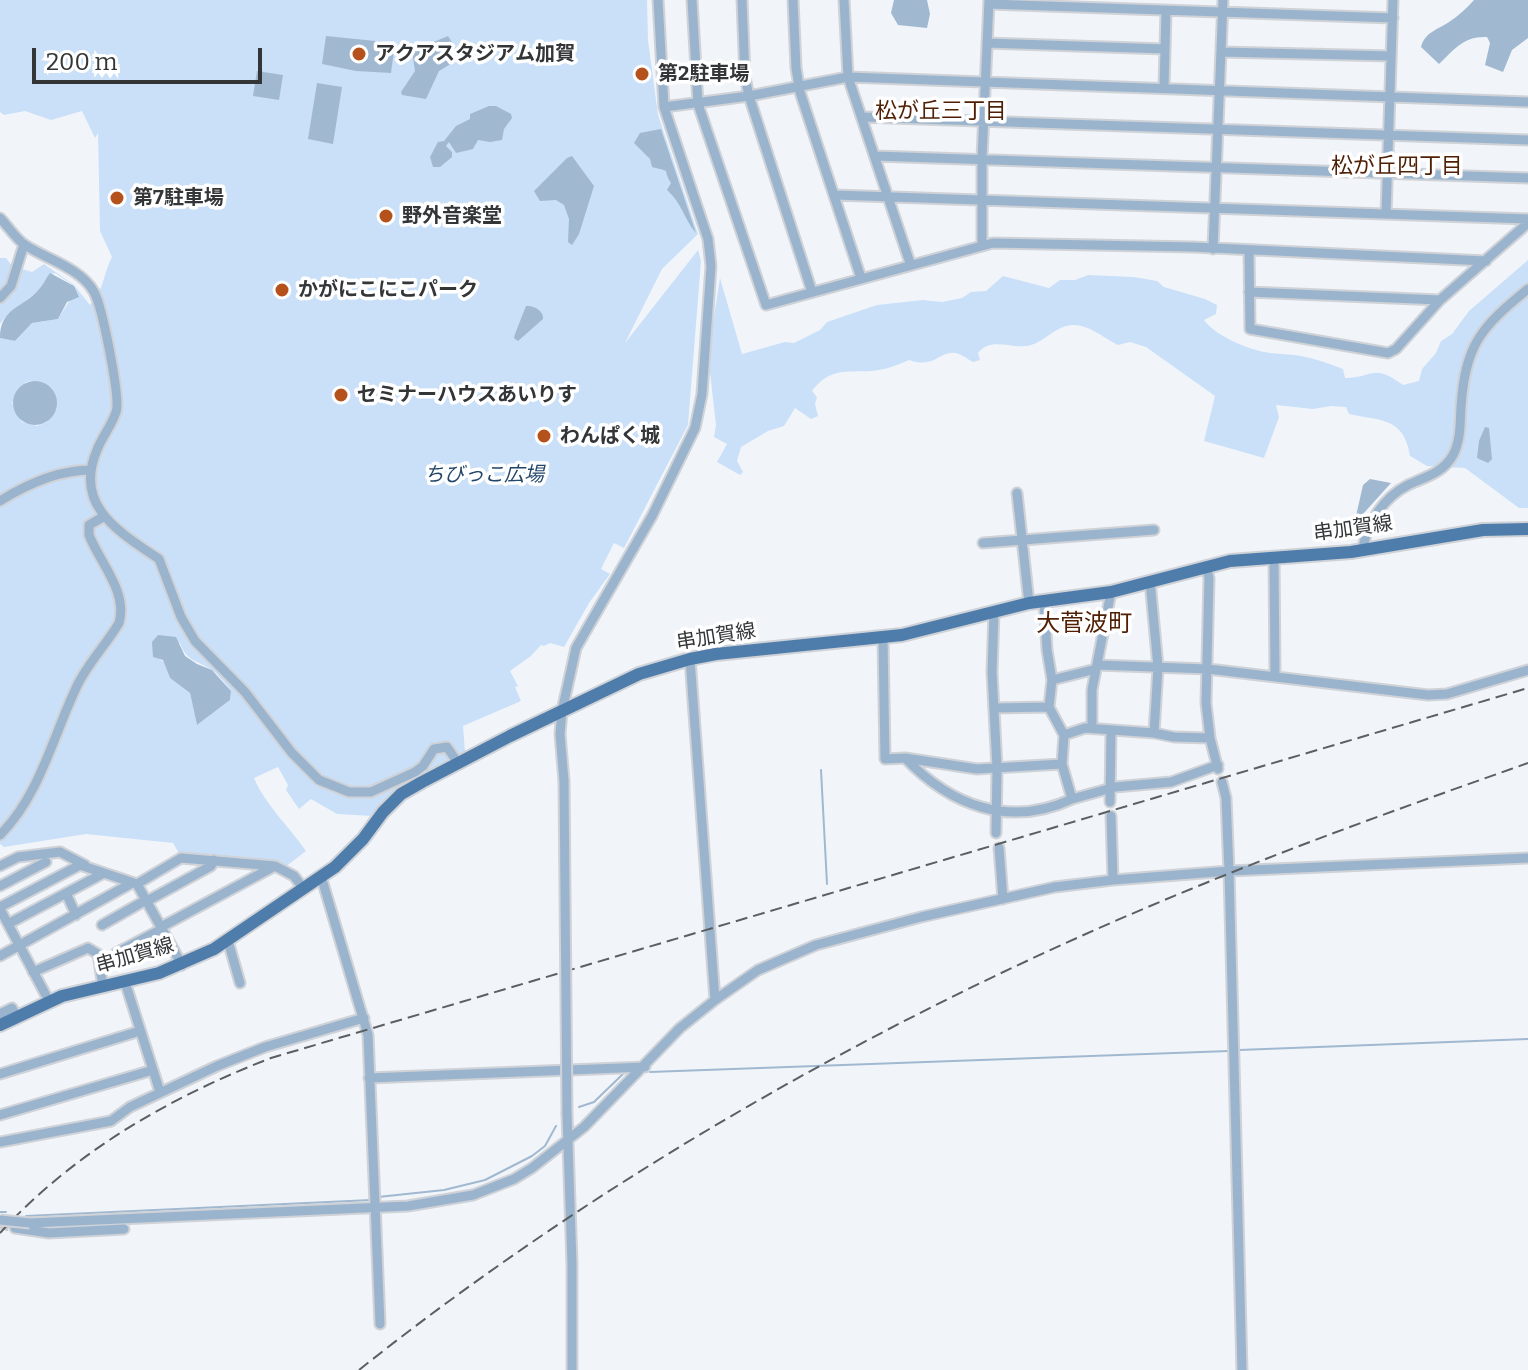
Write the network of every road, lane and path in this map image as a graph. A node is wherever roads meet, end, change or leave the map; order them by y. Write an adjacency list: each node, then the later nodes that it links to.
1 (658, 0): 25 (street)
2 (692, 0): 24 (street)
3 (742, 0): 21 (street)
4 (793, 0): 18 (street)
5 (844, 0): 16 (street)
6 (1223, 0): 10 (street)
7 (1393, 0): 11 (street)
8 (989, 2): 9 (street); 12 (street)
9 (1166, 11): 10 (street); 13 (street)
10 (1222, 12): 11 (street); 14 (street)
11 (1393, 18): 15 (street)
12 (987, 43): 13 (street); 17 (street)
13 (1165, 49): 19 (street)
14 (1221, 52): 15 (street); 20 (street)
15 (1391, 56): 22 (street)
16 (848, 77): 17 (street); 18 (street); 26 (street)
17 (986, 83): 19 (street); 27 (street)
18 (799, 86): 21 (street); 36 (street)
19 (1164, 88): 20 (street)
20 (1218, 90): 22 (street); 28 (street)
21 (749, 96): 24 (street); 51 (street)
22 (1389, 96): 23 (street); 29 (street)
23 (1528, 102)
24 (698, 104): 25 (street); 51 (street)
25 (664, 107): 81 (street)
26 (863, 117): 27 (street); 31 (street)
27 (985, 121): 28 (street); 32 (street)
28 (1217, 129): 29 (street); 33 (street)
29 (1388, 135): 30 (street); 34 (street)
30 (1528, 140)
31 (875, 156): 32 (street); 37 (street)
32 (982, 158): 33 (street); 38 (street)
33 (1216, 167): 34 (street); 39 (street)
34 (1387, 174): 35 (street); 40 (street)
35 (1528, 178)
36 (835, 195): 37 (street); 49 (street)
37 (888, 195): 38 (street); 48 (street)
38 (982, 199): 39 (street); 44 (street)
39 (1215, 208): 40 (street); 45 (street)
40 (1386, 214): 42 (street)
41 (0, 218): 43 (street)
42 (1528, 221): 47 (street)
43 (24, 244): 53 (street); 55 (street)
44 (982, 244): 45 (street); 48 (street)
45 (1213, 249): 46 (street)
46 (1249, 251): 47 (street); 52 (street)
47 (1486, 261): 54 (street)
48 (910, 263): 49 (street)
49 (861, 278): 51 (street)
50 (1528, 289): 63 (street)
51 (812, 292)
52 (1249, 292): 54 (street); 54 (street)
53 (0, 298)
54 (1440, 300)
55 (91, 470): 57 (street); 58 (street)
56 (1017, 493): 61 (street)
57 (0, 501)
58 (103, 517): 88 (street); 98 (street)
59 (1528, 529): 63 (main road, 串加賀線)
60 (1154, 530): 61 (street)
61 (1021, 541): 62 (street); 69 (street)
62 (983, 543)
63 (1363, 548): 64 (main road, 串加賀線)
64 (1274, 557): 65 (main road, 串加賀線); 77 (street)
65 (1206, 566): 66 (main road, 串加賀線); 75 (street)
66 (1150, 581): 67 (main road, 串加賀線); 74 (street)
67 (1111, 592): 68 (main road, 串加賀線); 73 (street)
68 (1044, 600): 69 (main road, 串加賀線); 78 (street)
69 (1029, 603): 70 (main road, 串加賀線)
70 (994, 612): 71 (main road, 串加賀線); 80 (street)
71 (883, 638): 72 (main road, 串加賀線); 87 (street)
72 (690, 659): 81 (main road, 串加賀線); 130 (street)
73 (1097, 667): 74 (street); 78 (street); 82 (street)
74 (1158, 667): 75 (street); 84 (street)
75 (1208, 669): 77 (street); 86 (street)
76 (1528, 670): 77 (street)
77 (1275, 676)
78 (1052, 680): 79 (street)
79 (1049, 707): 80 (street); 85 (street)
80 (994, 708): 90 (street)
81 (562, 711): 88 (main road, 串加賀線); 144 (street, bridge)
82 (1092, 728): 83 (street); 85 (street)
83 (1111, 730): 84 (street); 92 (street)
84 (1154, 733): 86 (street)
85 (1064, 735): 89 (street)
86 (1210, 738): 92 (street)
87 (905, 758): 90 (street); 95 (street)
88 (458, 763): 108 (main road, 串加賀線)
89 (1062, 764): 90 (street); 93 (street)
90 (997, 768): 95 (street)
91 (1222, 782): 106 (street)
92 (1110, 789): 93 (street); 94 (street)
93 (1072, 799): 95 (street)
94 (1110, 802)
95 (997, 812): 97 (street)
96 (1111, 816): 109 (street)
97 (996, 833)
98 (0, 835)
99 (999, 848): 114 (street)
100 (1528, 858): 106 (street)
101 (214, 860): 105 (street); 110 (street); 115 (street)
102 (46, 862): 111 (street)
103 (85, 865): 104 (street); 107 (street); 116 (street)
104 (0, 866)
105 (275, 866): 112 (street); 120 (street)
106 (1229, 871): 109 (street); 151 (street)
107 (104, 873): 110 (street); 113 (street)
108 (321, 876): 112 (main road, 串加賀線); 134 (street)
109 (1113, 880): 114 (street)
110 (134, 884): 115 (street); 117 (street)
111 (0, 886)
112 (303, 888): 121 (main road, 串加賀線)
113 (66, 893): 117 (street); 118 (street)
114 (1003, 899): 130 (street)
115 (147, 901): 119 (street); 120 (street)
116 (0, 908): 118 (street)
117 (76, 915): 122 (street)
118 (5, 921): 122 (street)
119 (102, 925)
120 (161, 928): 123 (street); 125 (street)
121 (228, 941): 125 (main road, 串加賀線); 128 (street)
122 (19, 945): 124 (street); 126 (street)
123 (116, 953)
124 (0, 956)
125 (182, 965): 127 (main road, 串加賀線)
126 (33, 972): 129 (street); 131 (street)
127 (125, 982): 129 (main road, 串加賀線); 136 (street)
128 (240, 983)
129 (103, 987): 131 (main road, 串加賀線)
130 (715, 1000): 137 (street)
131 (49, 1001): 133 (main road, 串加賀線)
132 (0, 1014): 133 (street)
133 (16, 1016): 135 (main road, 串加賀線)
134 (364, 1018): 140 (street); 141 (street)
135 (0, 1025)
136 (140, 1031): 138 (street); 139 (street)
137 (645, 1067): 140 (street); 144 (street)
138 (153, 1070): 141 (street); 142 (street)
139 (0, 1074)
140 (369, 1078): 145 (street)
141 (160, 1092): 143 (street)
142 (0, 1115)
143 (0, 1142)
144 (567, 1142): 145 (street); 150 (street)
145 (375, 1208): 146 (street, bridge); 149 (street)
146 (0, 1220)
147 (15, 1228): 148 (street)
148 (124, 1229)
149 (380, 1324)
150 (572, 1370)
151 (1242, 1370)

